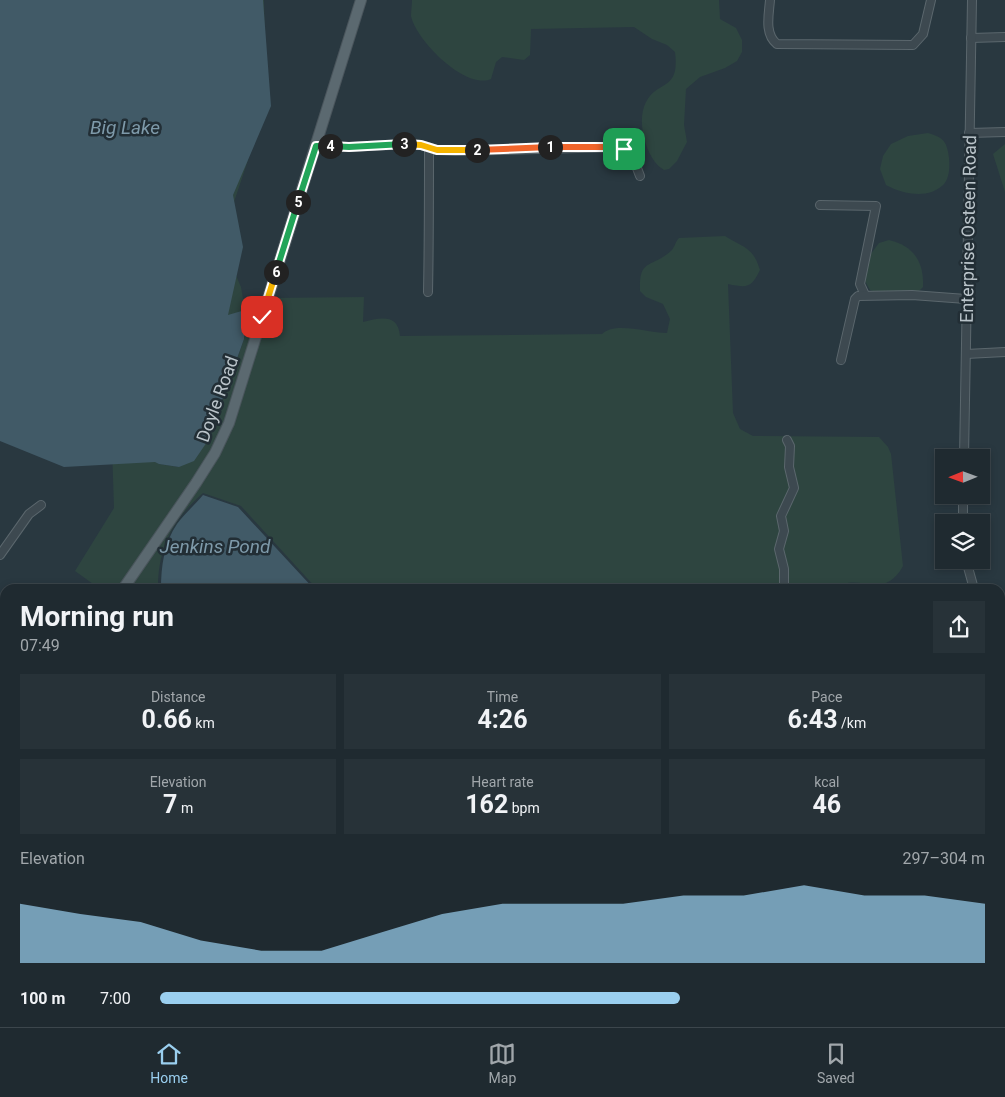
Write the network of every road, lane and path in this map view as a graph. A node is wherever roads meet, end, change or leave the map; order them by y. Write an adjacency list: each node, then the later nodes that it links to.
1 (361, 0): 9 (main road, Doyle Road)
2 (770, 0): 3 (street)
3 (931, 0)
4 (972, 0): 6 (street, Enterprise Osteen Road)
5 (1005, 37): 6 (street)
6 (971, 38): 8 (street, Enterprise Osteen Road)
7 (1005, 132): 8 (street)
8 (969, 133): 15 (street, Enterprise Osteen Road)
9 (316, 146): 10 (street); 24 (main road, Doyle Road)
10 (429, 148): 11 (street); 13 (street)
11 (640, 176)
12 (820, 205): 14 (street)
13 (428, 292)
14 (865, 296): 15 (street); 18 (street)
15 (966, 299): 17 (street, Enterprise Osteen Road)
16 (1005, 352): 17 (street)
17 (966, 354): 20 (street, Enterprise Osteen Road)
18 (841, 360)
19 (787, 440): 25 (street)
20 (964, 449)
21 (41, 505): 22 (street)
22 (0, 556)
23 (968, 569): 26 (street)
24 (126, 584)
25 (784, 584)
26 (973, 584)

